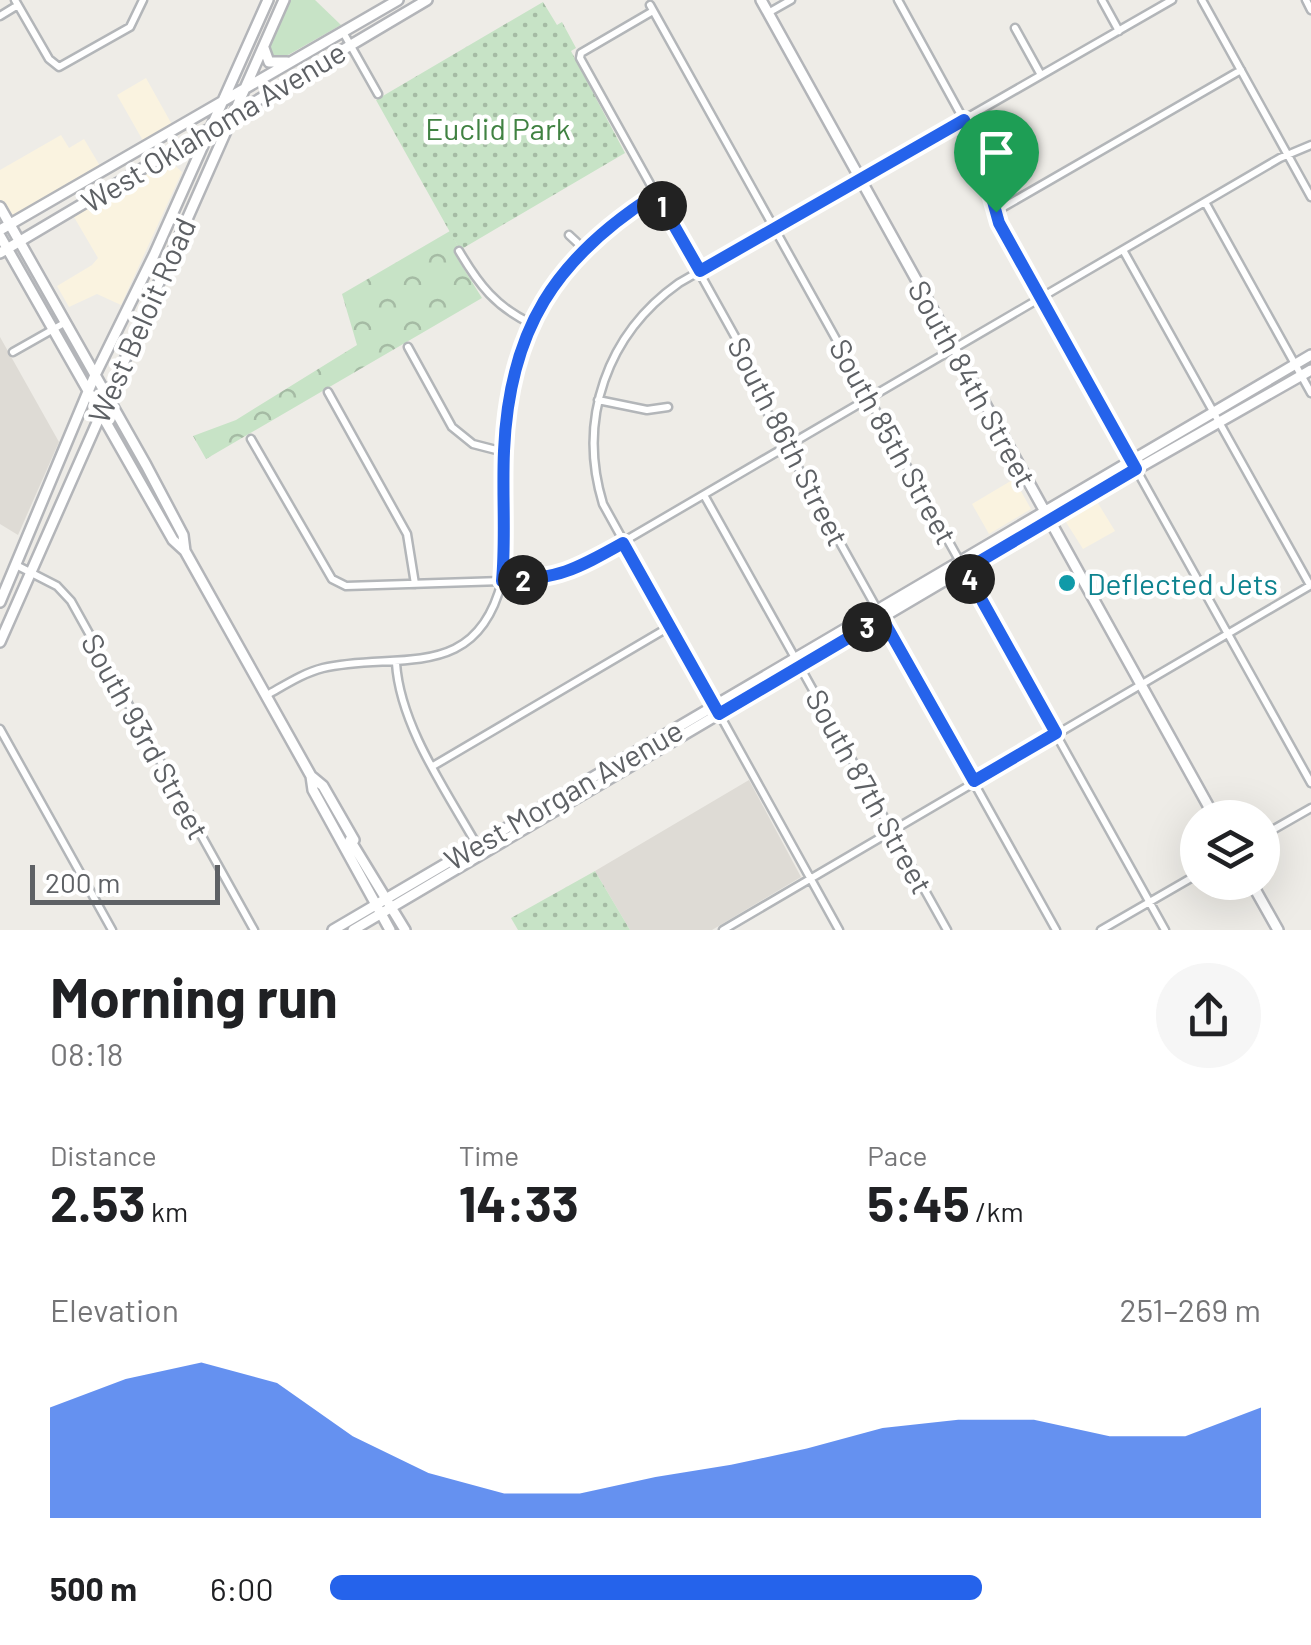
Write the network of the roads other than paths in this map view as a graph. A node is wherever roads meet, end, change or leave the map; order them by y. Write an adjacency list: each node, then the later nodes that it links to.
1 (143, 0): 13 (street)
2 (268, 0): 28 (main road, West Beloit Road)
3 (284, 0): 22 (main road, West Beloit Road)
4 (398, 0): 20 (main road, West Oklahoma Avenue)
5 (427, 0): 21 (main road, West Oklahoma Avenue)
6 (760, 0): 16 (main road, South 84th Street)
7 (790, 0): 16 (street)
8 (898, 0): 30 (street)
9 (1102, 0): 19 (street)
10 (1172, 0): 19 (street)
11 (1202, 0): 24 (street)
12 (1306, 0): 15 (street)
13 (17, 2): 17 (street)
14 (652, 8): 37 (street, South 86th Street); 42 (street, South 85th Street)
15 (1311, 10)
16 (768, 13): 36 (main road, South 84th Street)
17 (0, 16)
18 (1015, 28): 25 (street)
19 (1120, 31): 25 (street)
20 (343, 32): 21 (street); 23 (main road, West Oklahoma Avenue)
21 (350, 44): 27 (street); 29 (main road, West Oklahoma Avenue)
22 (264, 47): 23 (main road); 26 (main road, West Beloit Road)
23 (294, 60): 26 (main road, West Oklahoma Avenue)
24 (1241, 70): 34 (street); 41 (street)
25 (1041, 75): 30 (street)
26 (245, 89): 28 (main road, West Oklahoma Avenue); 29 (main road, West Beloit Road)
27 (378, 94)
28 (220, 104): 31 (main road, West Beloit Road); 43 (main road, West Oklahoma Avenue)
29 (235, 111): 31 (main road, West Oklahoma Avenue); 66 (main road, West Beloit Road)
30 (964, 120): 36 (street); 41 (street)
31 (210, 127): 33 (main road, West Oklahoma Avenue); 35 (main road, West Beloit Road)
32 (1311, 145): 34 (street)
33 (168, 152): 35 (main road); 45 (main road, West Oklahoma Avenue)
34 (1288, 156): 38 (street); 39 (street)
35 (196, 159): 61 (main road, West Beloit Road)
36 (860, 180): 42 (street); 56 (main road, South 84th Street)
37 (656, 194): 46 (street); 50 (street, South 86th Street)
38 (1311, 197)
39 (1205, 202): 48 (street); 59 (street)
40 (0, 207): 43 (main road)
41 (996, 212): 51 (street)
42 (776, 228): 50 (street); 67 (street, South 85th Street)
43 (3, 230): 45 (main road); 47 (main road)
44 (570, 235): 46 (street)
45 (20, 240): 47 (main road, West Oklahoma Avenue); 52 (main road)
46 (583, 248): 53 (street)
47 (4, 250): 54 (main road)
48 (1124, 250): 51 (street); 70 (street)
49 (459, 251): 53 (street)
50 (700, 271): 68 (street); 76 (street, South 86th Street)
51 (1040, 298): 56 (street); 78 (street)
52 (66, 322): 54 (street); 61 (main road)
53 (532, 324): 77 (street)
54 (53, 329): 57 (street); 63 (main road)
55 (408, 347): 77 (street)
56 (954, 348): 67 (street); 80 (main road, South 84th Street)
57 (13, 352)
58 (1311, 355): 59 (main road, West Morgan Avenue)
59 (1294, 364): 62 (street); 70 (main road, West Morgan Avenue)
60 (1311, 370): 62 (main road, West Morgan Avenue)
61 (96, 375): 63 (main road, West Beloit Road); 66 (main road)
62 (1301, 376): 65 (street); 72 (main road, West Morgan Avenue)
63 (88, 392): 71 (main road); 84 (main road, West Beloit Road)
64 (328, 392): 88 (street)
65 (1311, 393)
66 (107, 396): 71 (main road, West Beloit Road); 82 (main road)
67 (869, 397): 76 (street); 83 (street, South 85th Street)
68 (598, 400): 69 (street); 81 (street)
69 (668, 408)
70 (1213, 411): 72 (street); 78 (main road, West Morgan Avenue)
71 (100, 412): 73 (main road); 74 (main road, West Beloit Road)
72 (1219, 422): 78 (main road, West Morgan Avenue); 89 (street)
73 (114, 436): 74 (main road); 82 (main road)
74 (88, 438): 86 (main road, West Beloit Road)
75 (251, 439): 88 (street)
76 (786, 446): 79 (street); 91 (street, South 86th Street)
77 (504, 452): 87 (street)
78 (1133, 464): 80 (main road, West Morgan Avenue); 93 (street)
79 (704, 495): 81 (street); 96 (street, South 87th Street)
80 (1046, 514): 83 (main road, West Morgan Avenue); 85 (main road, West Morgan Avenue); 97 (main road, South 84th Street)
81 (623, 543): 87 (street); 92 (street)
82 (185, 551): 98 (main road)
83 (959, 560): 85 (street, South 85th Street); 91 (main road, West Morgan Avenue)
84 (16, 565): 86 (street, South 93rd Street); 90 (main road, West Beloit Road)
85 (965, 570): 91 (main road, West Morgan Avenue); 101 (street, South 85th Street)
86 (29, 572): 94 (main road, West Beloit Road); 120 (street, South 93rd Street)
87 (502, 581): 88 (street); 95 (street)
88 (415, 584)
89 (1311, 585): 93 (street)
90 (0, 602)
91 (880, 613): 96 (main road, West Morgan Avenue); 104 (street, South 86th Street)
92 (669, 627): 99 (street); 102 (street)
93 (1228, 633): 97 (street); 105 (street)
94 (0, 642)
95 (396, 662): 98 (street); 102 (street)
96 (798, 662): 99 (main road, West Morgan Avenue); 109 (street, South 87th Street)
97 (1142, 683): 101 (street); 106 (main road, South 84th Street)
98 (267, 695): 103 (main road)
99 (717, 710): 110 (main road, West Morgan Avenue); 111 (street)
100 (0, 730): 119 (street)
101 (1056, 733): 104 (street); 115 (street, South 85th Street)
102 (434, 766): 110 (street)
103 (312, 776): 114 (main road); 116 (main road)
104 (974, 781): 109 (street); 126 (street, South 86th Street)
105 (1311, 783)
106 (1206, 800)
107 (1311, 808): 108 (street)
108 (1280, 826)
109 (892, 830): 111 (street); 125 (street, South 87th Street)
110 (480, 849): 114 (main road, West Morgan Avenue)
111 (810, 878): 118 (street); 124 (street)
112 (1180, 884): 115 (street)
113 (1262, 900): 129 (main road)
114 (390, 902): 116 (main road, West Morgan Avenue); 123 (main road)
115 (1150, 902): 127 (street); 128 (street, South 85th Street)
116 (379, 909): 117 (main road, West Morgan Avenue); 121 (main road, West Morgan Avenue); 122 (main road)
117 (337, 929)
118 (727, 929)
119 (112, 930)
120 (254, 930)
121 (354, 930)
122 (390, 930)
123 (405, 930)
124 (839, 930)
125 (947, 930)
126 (1056, 930)
127 (1102, 930)
128 (1165, 930)
129 (1278, 930)

